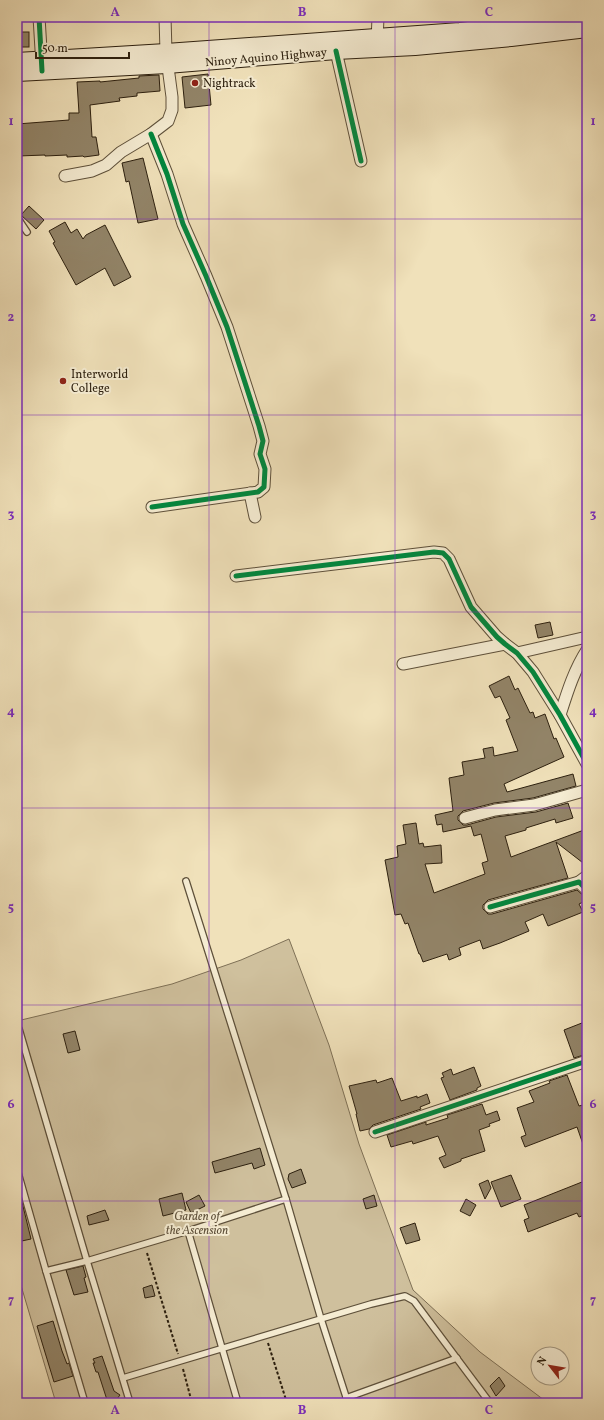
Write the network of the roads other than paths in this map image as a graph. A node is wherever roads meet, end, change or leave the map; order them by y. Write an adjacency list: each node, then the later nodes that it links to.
1 (39, 17): 12 (street)
2 (165, 17): 10 (street)
3 (378, 17): 7 (street)
4 (544, 19): 5 (main road, Ninoy Aquino Highway); 7 (main road, Ninoy Aquino Highway)
5 (572, 22): 6 (main road, Ninoy Aquino Highway); 7 (main road, Ninoy Aquino Highway)
6 (587, 29)
7 (377, 43): 8 (main road, Ninoy Aquino Highway); 9 (main road, Ninoy Aquino Highway)
8 (297, 49): 9 (main road, Ninoy Aquino Highway); 10 (main road, Ninoy Aquino Highway)
9 (336, 51): 15 (street)
10 (167, 58): 12 (main road, Ninoy Aquino Highway); 14 (street)
11 (17, 61): 12 (main road, Ninoy Aquino Highway)
12 (42, 65): 13 (main road, Ninoy Aquino Highway)
13 (17, 73)
14 (151, 134): 16 (street); 19 (street)
15 (361, 161)
16 (65, 176)
17 (17, 216): 18 (lane)
18 (27, 232)
19 (250, 493): 20 (street); 21 (street)
20 (152, 507)
21 (255, 517)
22 (236, 576): 24 (street)
23 (587, 637): 26 (street)
24 (505, 644): 26 (street); 27 (street)
25 (587, 650): 28 (street)
26 (517, 653): 28 (street)
27 (403, 664)
28 (560, 715): 29 (street)
29 (587, 764)
30 (587, 790): 31 (street)
31 (465, 818)
32 (186, 881): 39 (lane)
33 (584, 883): 34 (street)
34 (490, 907)
35 (19, 1029): 41 (lane)
36 (587, 1061): 37 (street)
37 (375, 1132)
38 (17, 1169): 42 (lane)
39 (286, 1199): 40 (lane); 43 (lane)
40 (188, 1231): 41 (lane); 44 (lane)
41 (87, 1261): 42 (lane); 46 (lane)
42 (46, 1271): 48 (lane)
43 (321, 1319): 44 (lane); 45 (lane); 47 (lane)
44 (222, 1349): 46 (lane); 50 (lane)
45 (457, 1358): 47 (lane); 51 (lane)
46 (123, 1378): 49 (lane)
47 (347, 1400)
48 (85, 1403)
49 (130, 1403)
50 (238, 1403)
51 (490, 1403)

